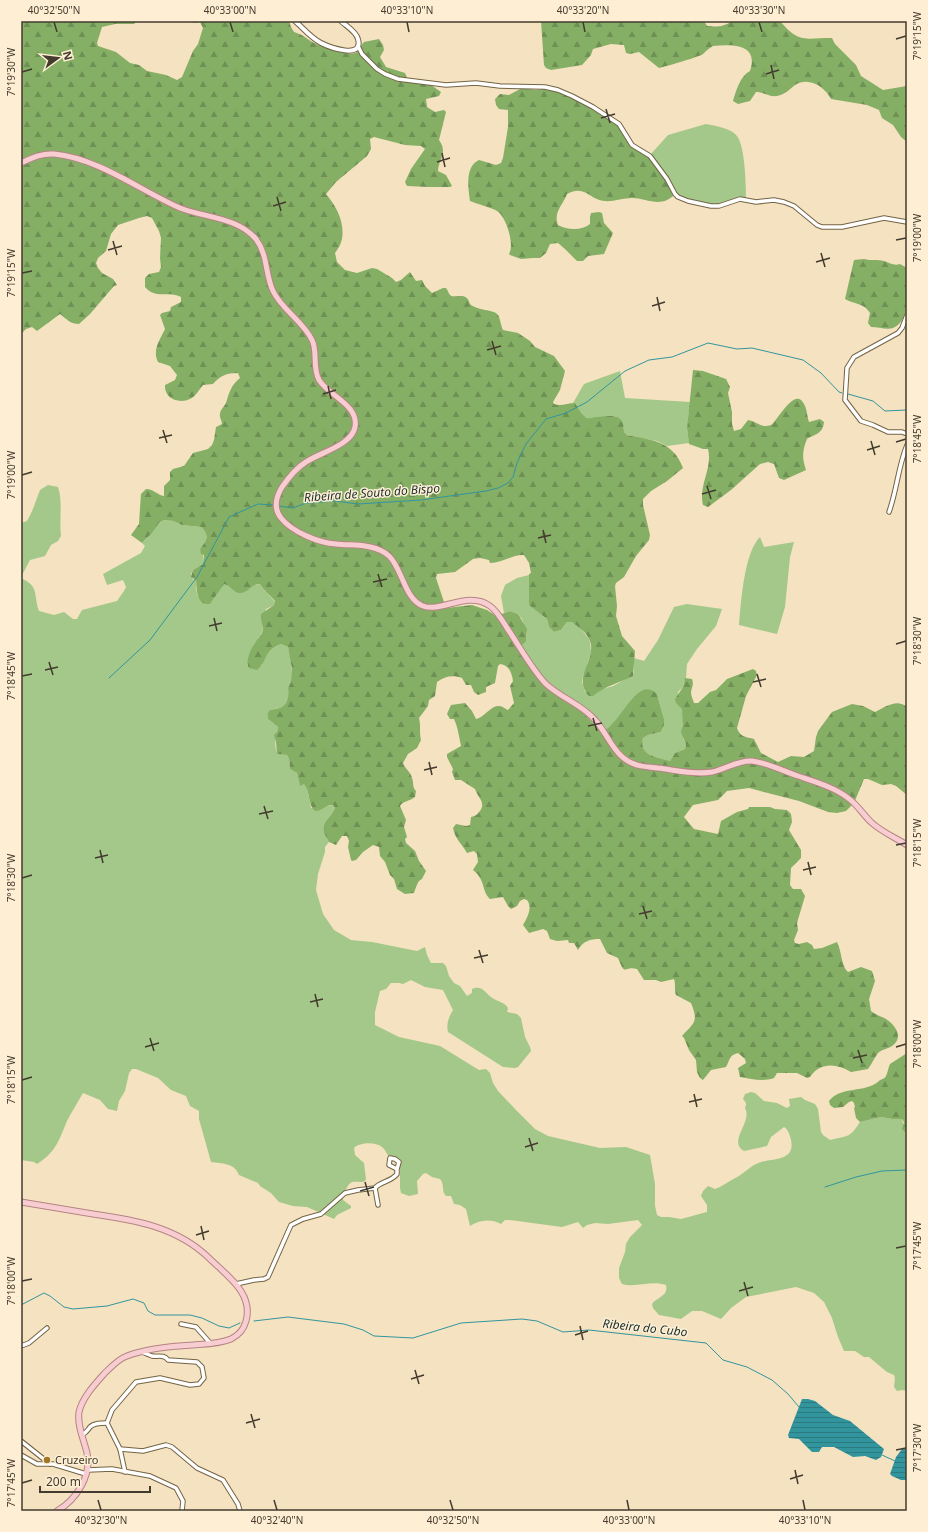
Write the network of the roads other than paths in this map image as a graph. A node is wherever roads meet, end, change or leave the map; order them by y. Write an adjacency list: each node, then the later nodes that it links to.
1 (295, 21): 4 (street)
2 (341, 21): 3 (street)
3 (358, 46): 4 (street); 5 (street)
4 (353, 50): 5 (street)
5 (362, 54): 7 (street)
6 (21, 162): 12 (main road)
7 (907, 222)
8 (907, 315): 9 (street)
9 (907, 434)
10 (907, 445): 11 (street)
11 (889, 512)
12 (907, 845)
13 (397, 1169): 14 (street)
14 (375, 1188): 16 (street); 17 (street)
15 (21, 1202): 17 (main road)
16 (378, 1205)
17 (236, 1284): 20 (main road)
18 (181, 1324): 20 (street)
19 (46, 1328): 21 (street)
20 (211, 1344): 22 (main road)
21 (21, 1346)
22 (142, 1352): 23 (street); 24 (main road)
23 (107, 1423): 24 (street); 26 (street)
24 (82, 1435): 29 (main road)
25 (21, 1441): 28 (street)
26 (120, 1449): 30 (street); 33 (street)
27 (21, 1455): 28 (street)
28 (50, 1464): 29 (street)
29 (87, 1472): 30 (street); 31 (main road)
30 (125, 1472): 32 (street)
31 (59, 1511)
32 (182, 1511)
33 (240, 1511)

